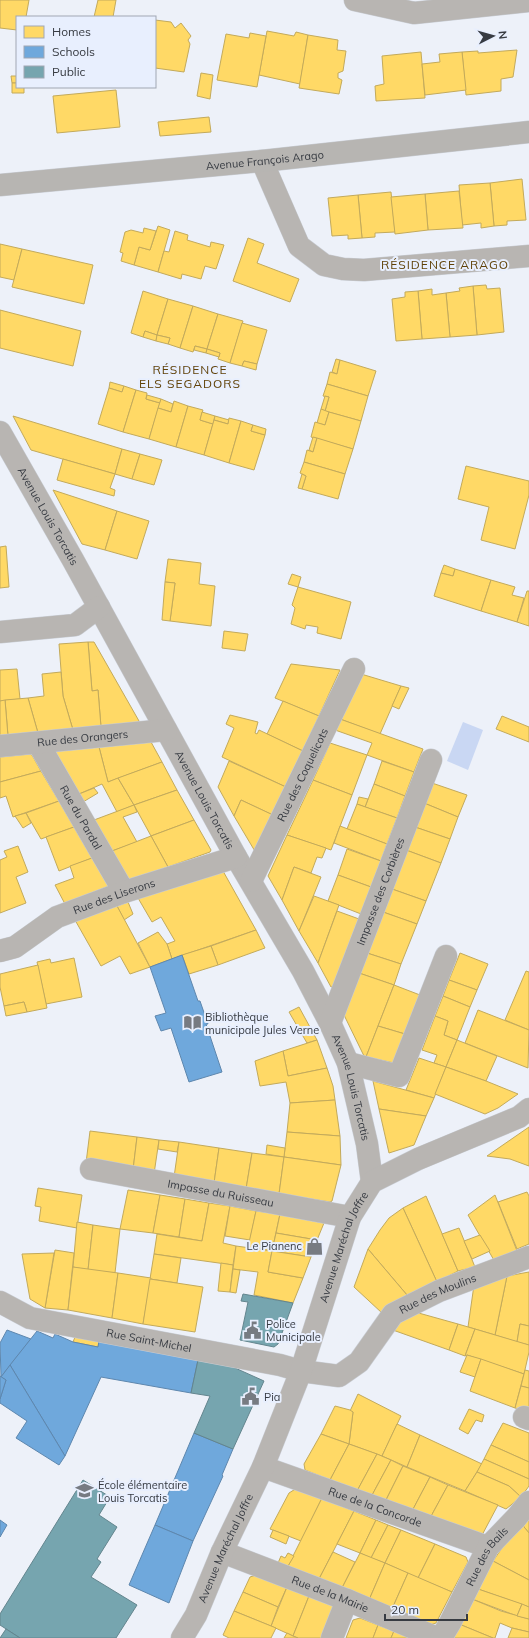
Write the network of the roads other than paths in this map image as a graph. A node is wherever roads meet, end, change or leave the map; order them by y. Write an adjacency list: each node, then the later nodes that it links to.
1 (355, 0): 2 (street)
2 (529, 1)
3 (529, 132): 4 (main road, Avenue François Arago)
4 (262, 161): 5 (main road, Avenue François Arago); 6 (street)
5 (0, 185)
6 (529, 256)
7 (0, 432): 8 (street, Avenue Louis Torcatis)
8 (99, 607): 9 (street); 11 (street, Avenue Louis Torcatis)
9 (0, 632)
10 (354, 669): 16 (street, Rue des Coquelicots)
11 (166, 730): 12 (street, Rue des Orangers); 15 (street, Avenue Louis Torcatis)
12 (38, 743): 13 (street, Rue des Orangers); 17 (street, Rue du Pardal)
13 (0, 746)
14 (431, 760): 20 (street, Impasse des Corbières)
15 (236, 857): 16 (street, Avenue Louis Torcatis); 17 (street, Rue des Liserons)
16 (251, 881): 20 (street, Avenue Louis Torcatis)
17 (124, 892): 18 (street, Rue des Liserons)
18 (0, 951)
19 (446, 956): 21 (street)
20 (330, 1024): 21 (street, Avenue Louis Torcatis)
21 (348, 1063): 24 (street, Avenue Louis Torcatis)
22 (524, 1113): 24 (street, Avenue Maréchal Joffre)
23 (91, 1169): 25 (street, Impasse du Ruisseau)
24 (372, 1182): 25 (street, Avenue Maréchal Joffre)
25 (350, 1217): 28 (street, Avenue Maréchal Joffre)
26 (529, 1257): 28 (street, Rue des Moulins)
27 (0, 1302): 28 (street, Rue Saint-Michel)
28 (301, 1371): 29 (street, Avenue Maréchal Joffre)
29 (263, 1466): 31 (street, Rue de la Concorde); 32 (street, Avenue Maréchal Joffre)
30 (529, 1502): 31 (street, Rue des Bails)
31 (488, 1547): 37 (street, Rue des Bails)
32 (222, 1552): 33 (street, Rue de la Mairie); 34 (street, Avenue Maréchal Joffre)
33 (347, 1600): 35 (street); 36 (street, Rue de la Mairie)
34 (182, 1638)
35 (332, 1638)
36 (437, 1638)
37 (441, 1638)

